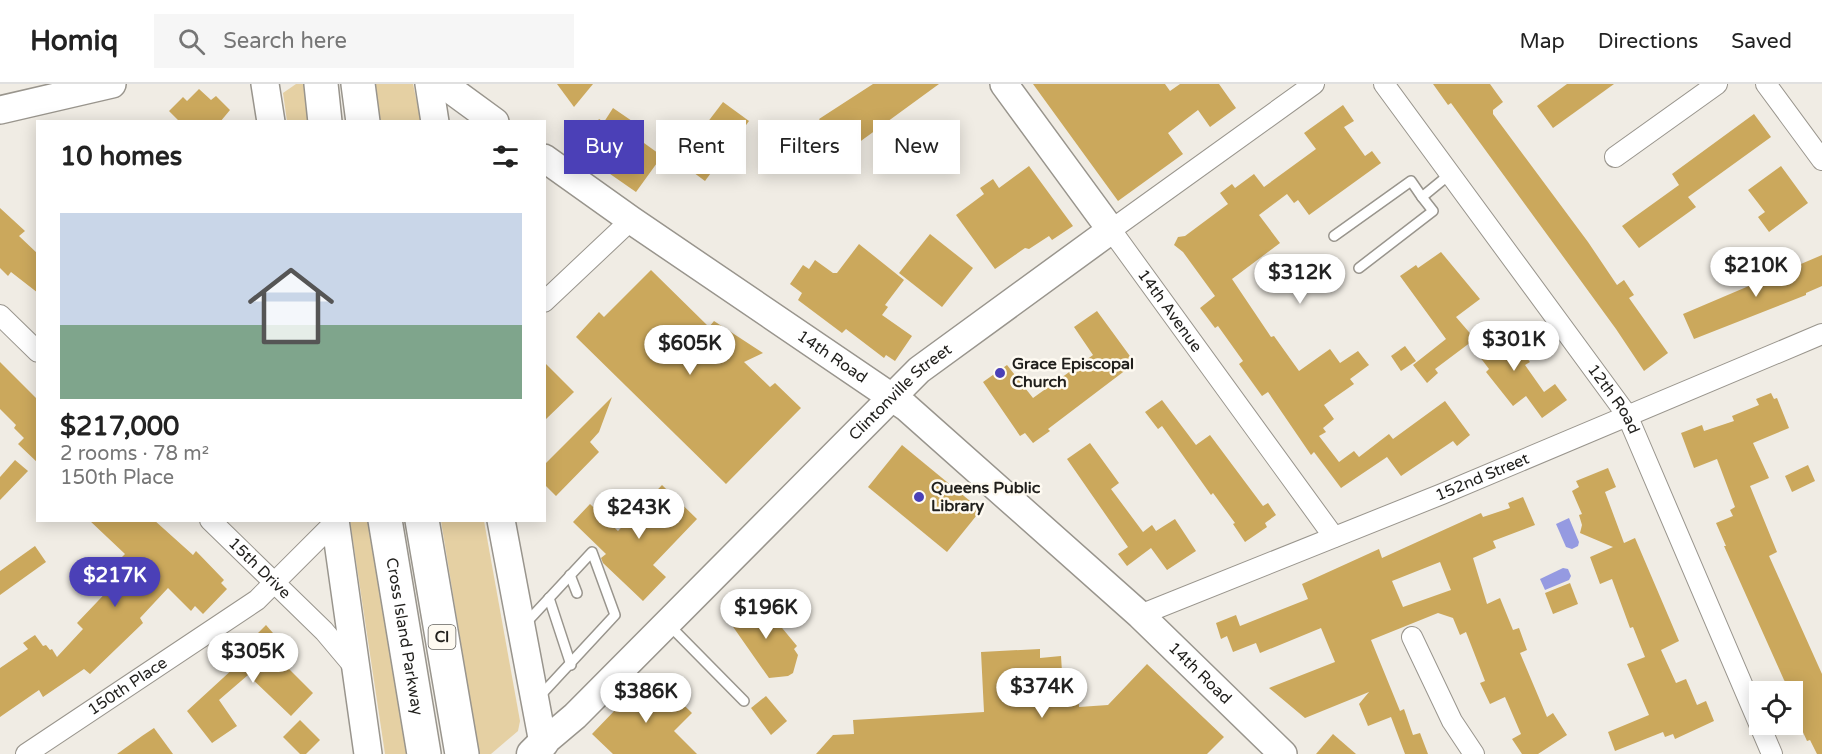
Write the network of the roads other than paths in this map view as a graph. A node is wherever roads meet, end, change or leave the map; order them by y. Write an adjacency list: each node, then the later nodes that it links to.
1 (112, 84): 12 (street)
2 (265, 84): 15 (street)
3 (320, 84): 14 (highway)
4 (358, 84): 16 (highway)
5 (429, 84): 17 (street)
6 (443, 84): 18 (street)
7 (1004, 84): 25 (street, 14th Avenue)
8 (1314, 84): 25 (street, Clintonville Street)
9 (1384, 84): 22 (street, 12th Road)
10 (1717, 84): 19 (street)
11 (1766, 84): 21 (street)
12 (34, 93): 13 (street)
13 (0, 110)
14 (325, 119)
15 (271, 120)
16 (363, 120)
17 (435, 120)
18 (492, 120)
19 (1615, 157)
20 (546, 159): 24 (street, 14th Road)
21 (1822, 160)
22 (1450, 174): 23 (lane); 33 (street, 12th Road)
23 (1422, 197): 26 (lane); 27 (lane)
24 (631, 220): 28 (street); 32 (street, 14th Road)
25 (1111, 230): 32 (street, Clintonville Street); 40 (street, 14th Avenue)
26 (1334, 236)
27 (1359, 268)
28 (546, 301)
29 (0, 315): 31 (street)
30 (1822, 334): 33 (street, 152nd Street)
31 (36, 350)
32 (890, 397): 45 (street, 14th Road); 46 (street, Clintonville Street)
33 (1627, 415): 40 (street, 152nd Street); 60 (street, 12th Road)
34 (212, 522): 42 (street, 15th Drive)
35 (334, 522): 42 (street, 150th Place)
36 (335, 522): 50 (street)
37 (385, 522): 56 (highway, Cross Island Parkway / CI)
38 (422, 522): 57 (highway, CI)
39 (501, 522): 47 (street)
40 (1334, 537): 45 (street, 152nd Street)
41 (570, 575): 43 (lane); 44 (lane); 49 (lane)
42 (274, 582): 50 (street, 15th Drive); 54 (street, 150th Place)
43 (577, 593)
44 (549, 598): 47 (lane); 49 (lane)
45 (1140, 615): 58 (street, 14th Road)
46 (666, 622): 52 (lane); 53 (street, Clintonville Street)
47 (520, 630): 51 (street)
48 (1412, 637): 59 (street)
49 (571, 665): 51 (lane)
50 (356, 669): 55 (street)
51 (535, 701): 53 (street)
52 (744, 701)
53 (540, 750)
54 (26, 754)
55 (368, 754)
56 (424, 754)
57 (462, 754)
58 (1283, 754)
59 (1474, 754)
60 (1772, 754)

